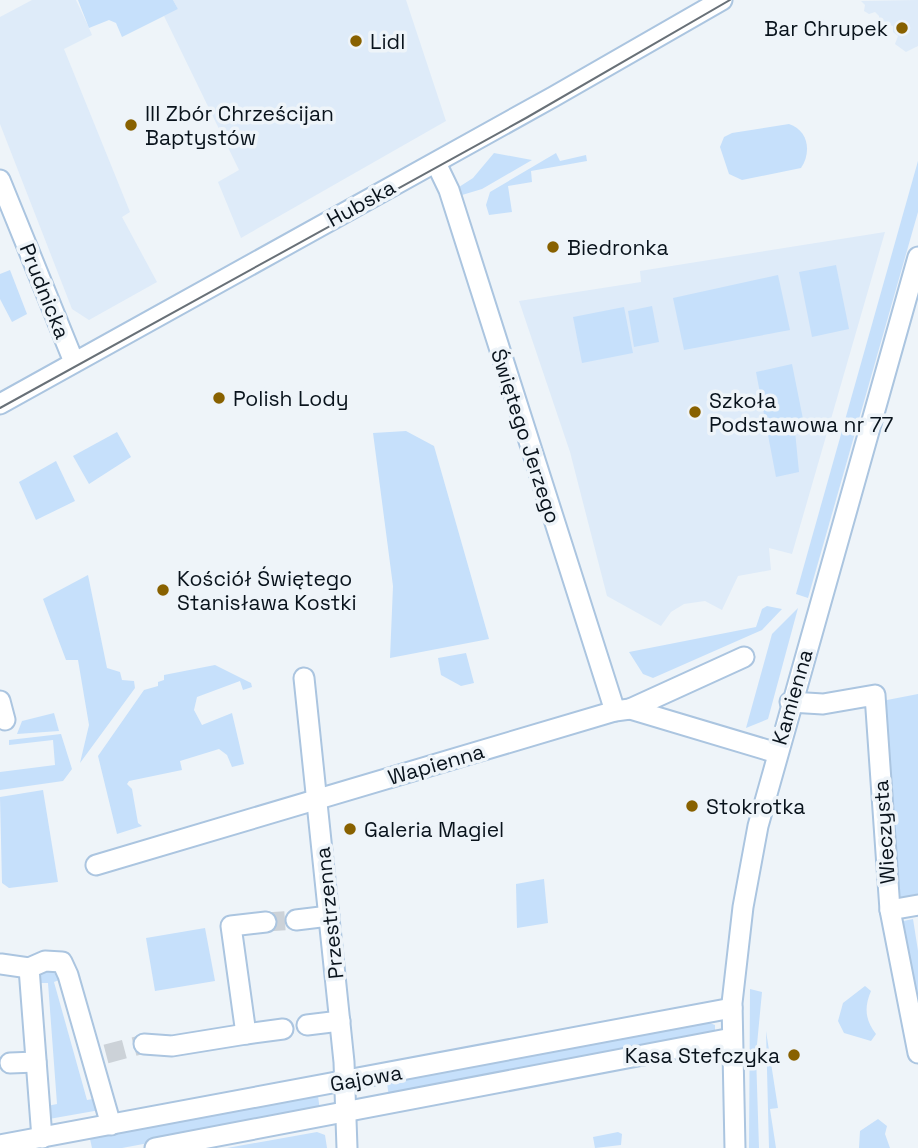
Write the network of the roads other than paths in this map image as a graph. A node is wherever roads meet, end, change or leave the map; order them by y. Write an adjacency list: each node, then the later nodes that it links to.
1 (722, 0): 2 (street, Hubska)
2 (436, 163): 5 (street, Hubska); 10 (street, Świętego Jerzego)
3 (0, 180): 5 (street, Prudnicka)
4 (918, 257): 9 (street, Kamienna)
5 (74, 362): 6 (street, Hubska)
6 (0, 404)
7 (744, 657): 10 (street, Wapienna)
8 (304, 678): 12 (street, Przestrzenna)
9 (790, 702): 11 (street, Kamienna); 14 (street, Wieczysta)
10 (622, 710): 11 (street); 12 (street, Wapienna)
11 (777, 753): 21 (street, Kamienna)
12 (317, 798): 13 (street, Wapienna); 16 (street, Przestrzenna)
13 (96, 865)
14 (890, 910): 15 (street); 27 (street, Wieczysta)
15 (917, 911)
16 (329, 916): 17 (street); 22 (street, Przestrzenna)
17 (296, 920)
18 (265, 922): 25 (street)
19 (1, 964): 20 (street)
20 (29, 968): 29 (street); 33 (street)
21 (732, 1008): 26 (street, Kamienna); 31 (street, Gajowa)
22 (340, 1021): 23 (street); 31 (street, Przestrzenna)
23 (307, 1025)
24 (283, 1029): 25 (street)
25 (246, 1034): 28 (street)
26 (732, 1038): 32 (street, Gajowa); 40 (street, Kamienna)
27 (917, 1043)
28 (144, 1044)
29 (36, 1062): 30 (street); 34 (street)
30 (10, 1063)
31 (346, 1081): 32 (street, Przestrzenna); 33 (street, Gajowa)
32 (348, 1112): 36 (street, Gajowa); 39 (street, Przestrzenna)
33 (111, 1125): 35 (street, Gajowa)
34 (42, 1138): 35 (street, Gajowa); 37 (street, Gajowa)
35 (63, 1141)
36 (210, 1143): 38 (street, Gajowa)
37 (0, 1145)
38 (155, 1148)
39 (347, 1148)
40 (735, 1148)

